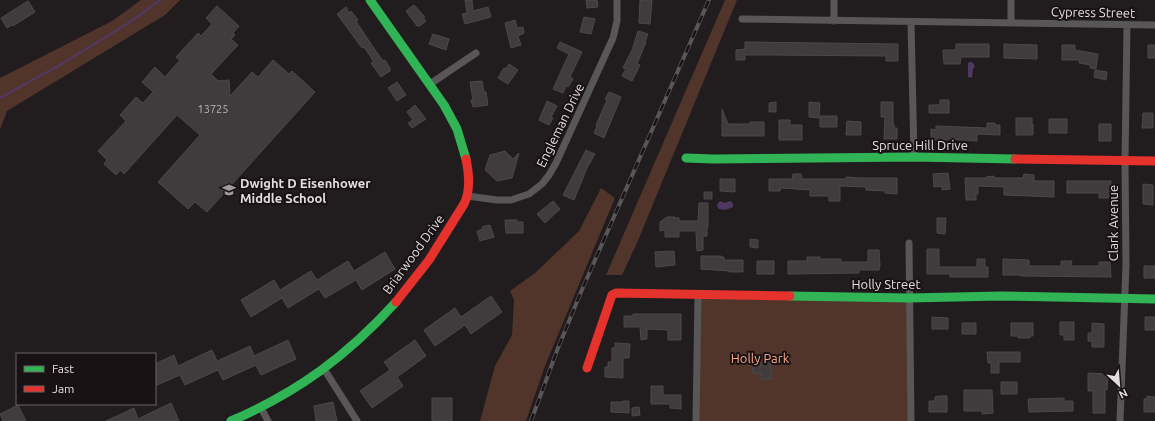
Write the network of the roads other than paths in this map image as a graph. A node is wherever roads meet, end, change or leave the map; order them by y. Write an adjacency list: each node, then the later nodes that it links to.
1 (370, 0): 12 (street, Briarwood Drive)
2 (616, 0): 17 (street, Engleman Drive)
3 (834, 0): 6 (street)
4 (1011, 0): 8 (street)
5 (742, 19): 6 (street, Cypress Street)
6 (834, 20): 7 (street, Cypress Street)
7 (911, 22): 8 (street, Cypress Street); 13 (street)
8 (1011, 23): 9 (street, Cypress Street)
9 (1127, 25): 10 (street, Cypress Street); 15 (street, Clark Avenue)
10 (1155, 25)
11 (476, 53): 12 (street)
12 (430, 84): 17 (street, Briarwood Drive)
13 (914, 157): 14 (street, Spruce Hill Drive); 15 (street, Spruce Hill Drive)
14 (686, 158)
15 (1125, 161): 16 (street, Spruce Hill Drive); 21 (street, Clark Avenue)
16 (1155, 162)
17 (467, 196): 24 (street, Briarwood Drive)
18 (909, 243): 20 (street)
19 (698, 295): 20 (street, Holly Street); 23 (street, Holly Street); 29 (street)
20 (909, 298): 21 (street, Holly Street); 30 (street)
21 (1125, 299): 22 (street, Holly Street); 31 (street, Clark Avenue)
22 (1155, 299)
23 (586, 368)
24 (324, 369): 25 (street, Briarwood Drive); 28 (street)
25 (261, 408): 26 (street, Briarwood Drive); 27 (street)
26 (231, 421)
27 (268, 421)
28 (357, 421)
29 (696, 421)
30 (912, 421)
31 (1120, 421)

